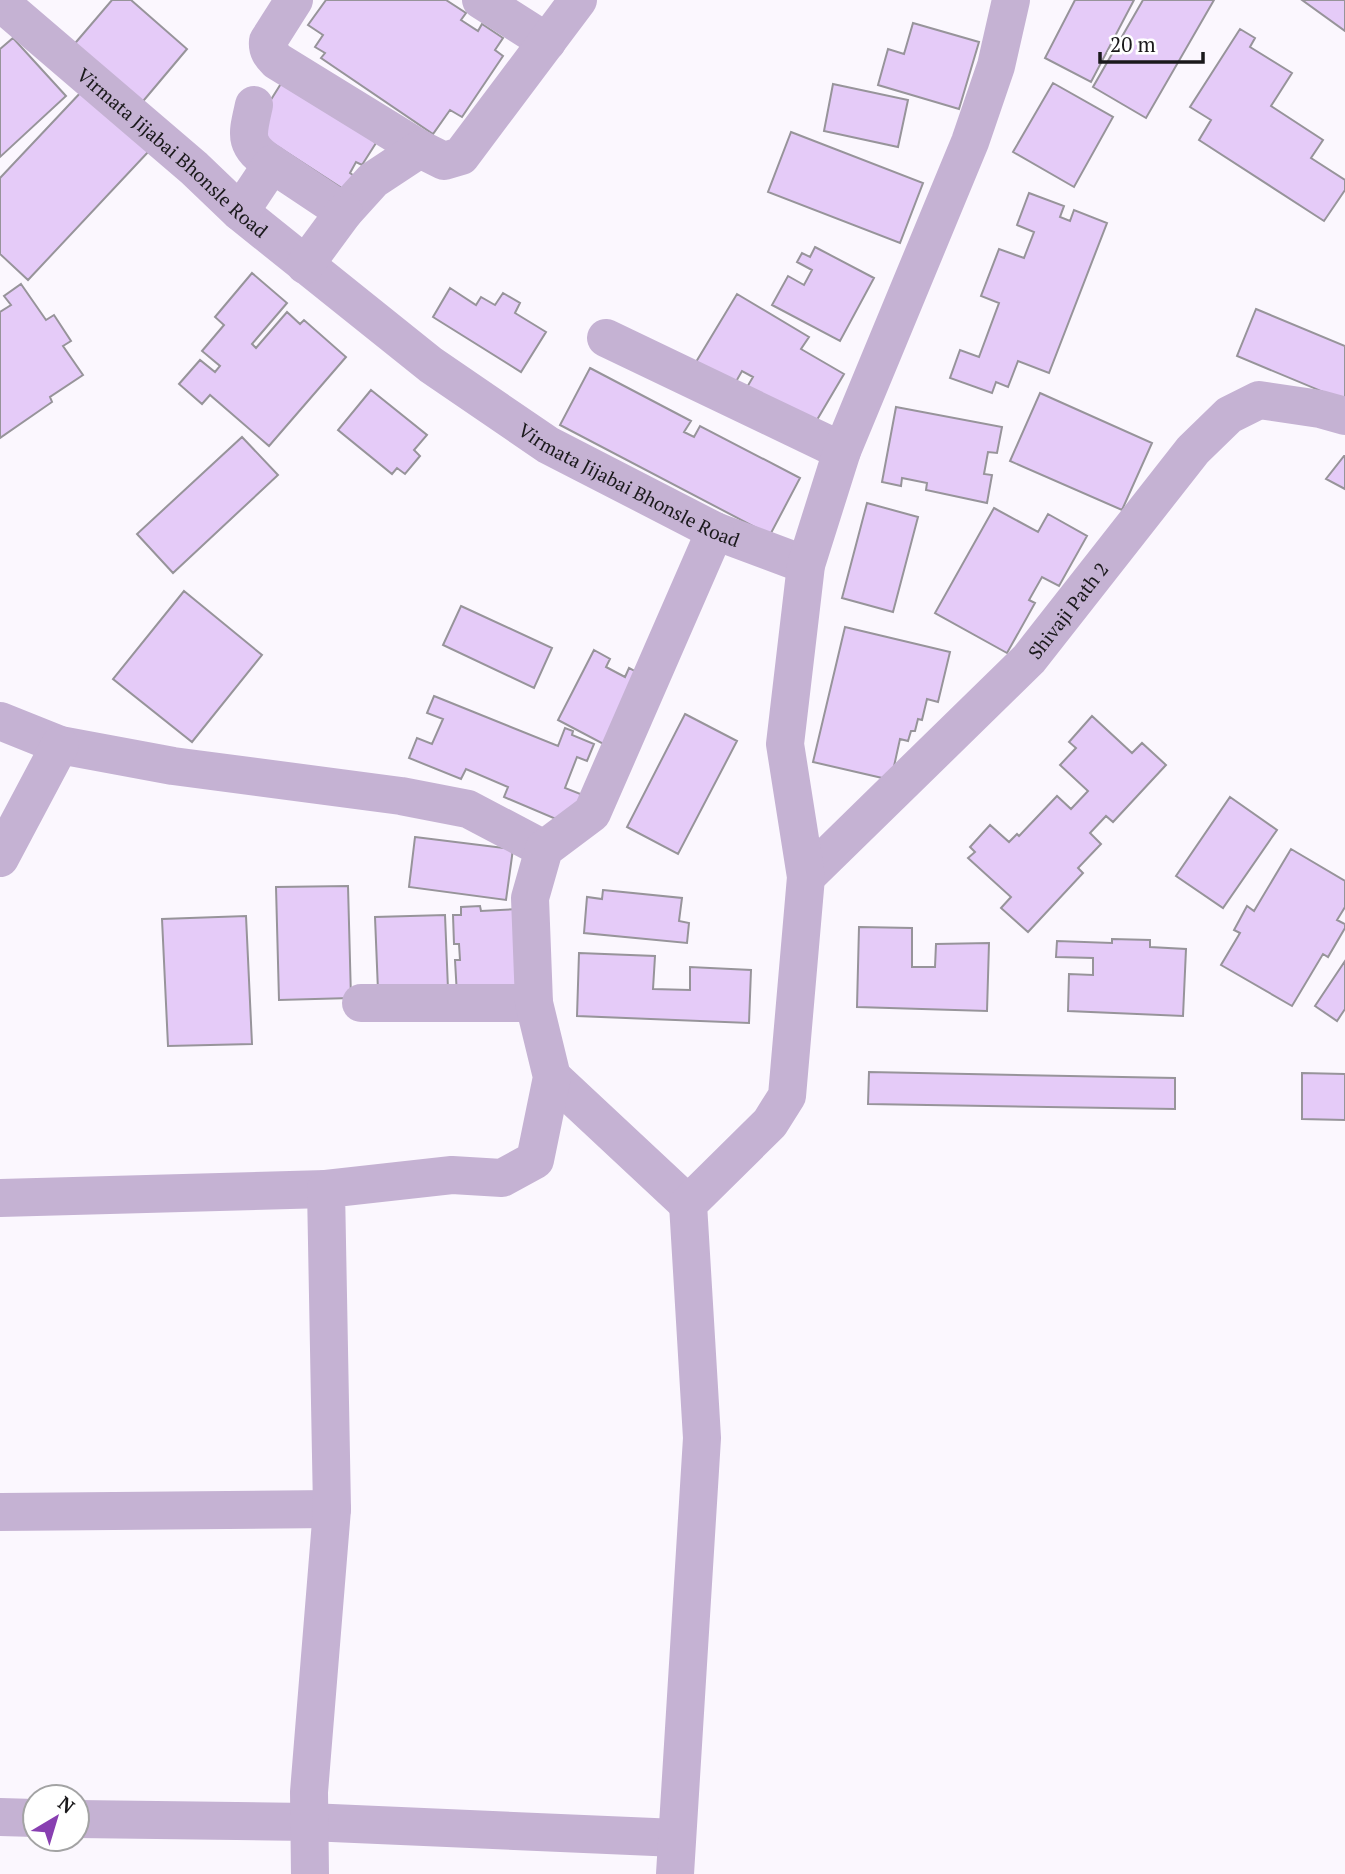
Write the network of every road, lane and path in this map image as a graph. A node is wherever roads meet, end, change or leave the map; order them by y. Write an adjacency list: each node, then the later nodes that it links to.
1 (294, 0): 8 (street)
2 (481, 0): 6 (street)
3 (578, 0): 6 (street)
4 (1011, 0): 15 (street)
5 (0, 2): 10 (street, Virmata Jijabai Bhonsle Road)
6 (547, 42): 8 (street)
7 (254, 105): 9 (street)
8 (420, 149): 11 (street)
9 (272, 164): 10 (street); 11 (street)
10 (240, 212): 12 (street, Virmata Jijabai Bhonsle Road)
11 (344, 212): 12 (street)
12 (305, 265): 16 (street, Virmata Jijabai Bhonsle Road)
13 (606, 338): 15 (street)
14 (1345, 416): 22 (street, Shivaji Path 2)
15 (842, 451): 17 (street)
16 (715, 531): 17 (street, Virmata Jijabai Bhonsle Road); 20 (street)
17 (806, 565): 22 (street)
18 (0, 721): 19 (street)
19 (60, 745): 20 (street); 21 (street)
20 (544, 849): 24 (street)
21 (0, 858)
22 (806, 877): 28 (street)
23 (361, 1003): 24 (street)
24 (534, 1003): 25 (street)
25 (552, 1077): 26 (street); 28 (street)
26 (326, 1189): 27 (street); 29 (street)
27 (0, 1198)
28 (688, 1204): 35 (street)
29 (332, 1508): 30 (street); 34 (street)
30 (0, 1512)
31 (0, 1817): 32 (street)
32 (21, 1818)
33 (91, 1819): 34 (street)
34 (309, 1822): 35 (street); 36 (street)
35 (676, 1856)
36 (310, 1874)

